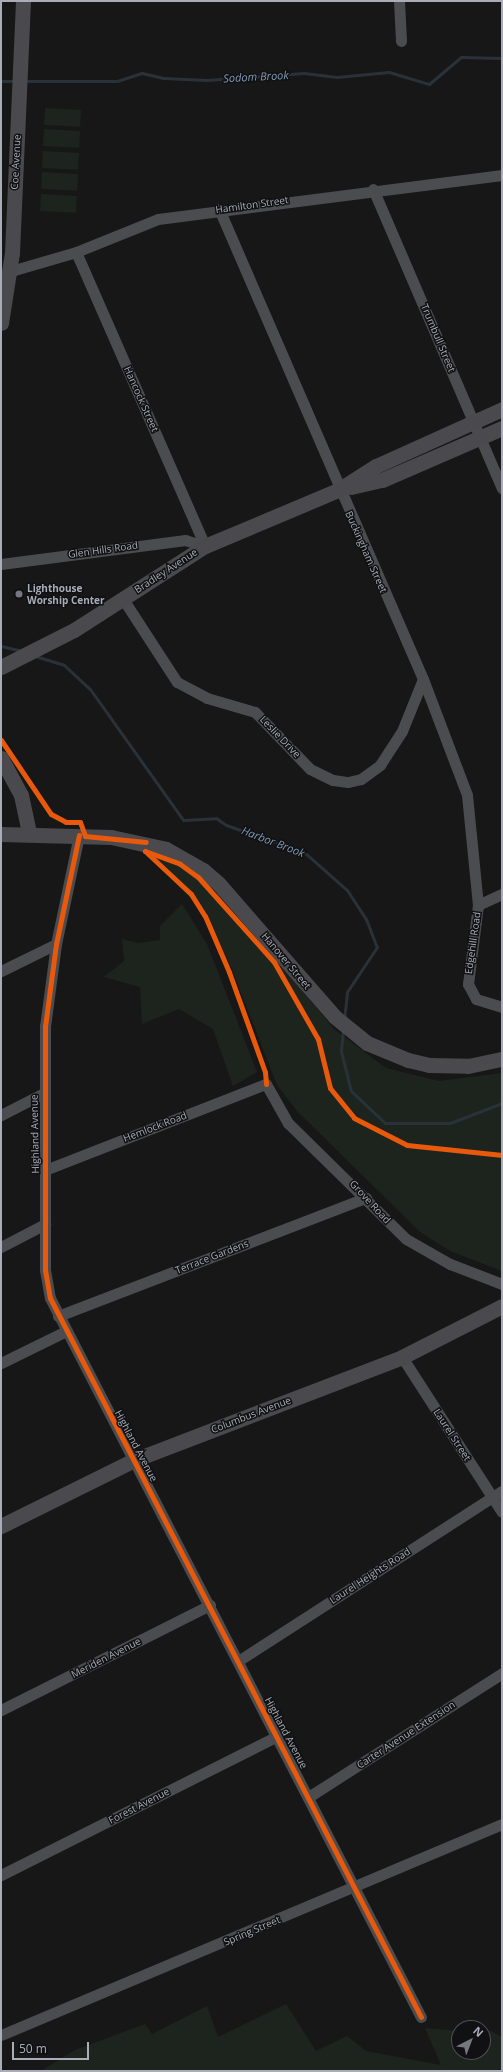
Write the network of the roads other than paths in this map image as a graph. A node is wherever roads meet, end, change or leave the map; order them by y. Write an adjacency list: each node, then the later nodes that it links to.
1 (23, 1): 8 (street, Coe Avenue)
2 (399, 1): 3 (street)
3 (401, 41)
4 (502, 175): 5 (street, Hamilton Street)
5 (373, 190): 6 (street, Hamilton Street); 12 (street, Trumbull Street)
6 (219, 210): 7 (street, Hamilton Street); 16 (street, Buckingham Street)
7 (76, 252): 8 (street, Hamilton Street); 17 (street, Hancock Street)
8 (11, 271): 9 (street, Coe Avenue)
9 (3, 299): 10 (street, Coe Avenue)
10 (1, 323)
11 (502, 409): 12 (street, Bradley Avenue)
12 (474, 421): 14 (street, Trumbull Street); 16 (street, Bradley Avenue)
13 (502, 428): 14 (street, Bradley Avenue)
14 (481, 437): 15 (street, Trumbull Street); 16 (street, Bradley Avenue)
15 (502, 488)
16 (338, 490): 17 (street, Bradley Avenue); 21 (street, Buckingham Street)
17 (205, 546): 18 (street, Glen Hills Road); 19 (street, Bradley Avenue)
18 (1, 564)
19 (123, 599): 20 (street, Bradley Avenue); 21 (street, Leslie Drive)
20 (1, 667)
21 (423, 679): 27 (street, Buckingham Street)
22 (1, 758): 24 (street)
23 (1, 834): 24 (street, Hanover Street)
24 (29, 834): 25 (street, Hanover Street)
25 (79, 835): 28 (street, Highland Avenue); 31 (street, Hanover Street)
26 (502, 894): 27 (street)
27 (478, 905): 30 (street, Edgehill Road)
28 (56, 944): 29 (street); 33 (street, Highland Avenue)
29 (1, 971)
30 (502, 1007)
31 (502, 1059)
32 (266, 1084): 35 (street, Hemlock Road); 36 (street, Grove Road)
33 (44, 1093): 34 (street); 35 (street, Highland Avenue)
34 (1, 1115)
35 (45, 1170): 37 (street, Highland Avenue)
36 (366, 1198): 39 (street, Grove Road); 41 (street, Terrace Gardens)
37 (45, 1224): 38 (street); 41 (street, Highland Avenue)
38 (1, 1247)
39 (502, 1284)
40 (502, 1306): 43 (street, Columbus Avenue)
41 (58, 1316): 42 (street, Highland Avenue)
42 (66, 1331): 44 (street); 45 (street, Highland Avenue)
43 (402, 1357): 45 (street, Columbus Avenue); 47 (street, Laurel Street)
44 (1, 1364)
45 (134, 1460): 49 (street, Columbus Avenue); 50 (street, Highland Avenue)
46 (502, 1491): 47 (street, Laurel Heights Road)
47 (492, 1497): 48 (street, Laurel Street); 51 (street, Laurel Heights Road)
48 (502, 1512)
49 (1, 1526)
50 (210, 1605): 51 (street, Highland Avenue); 53 (street, Meriden Avenue)
51 (238, 1661): 54 (street, Highland Avenue)
52 (502, 1673): 55 (street, Carter Avenue Extension)
53 (1, 1710)
54 (277, 1736): 55 (street, Highland Avenue); 57 (street, Forest Avenue)
55 (310, 1796): 58 (street, Highland Avenue)
56 (502, 1824): 58 (street, Spring Street)
57 (1, 1875)
58 (356, 1888): 59 (street, Highland Avenue); 60 (street, Spring Street)
59 (421, 2017)
60 (1, 2035)

